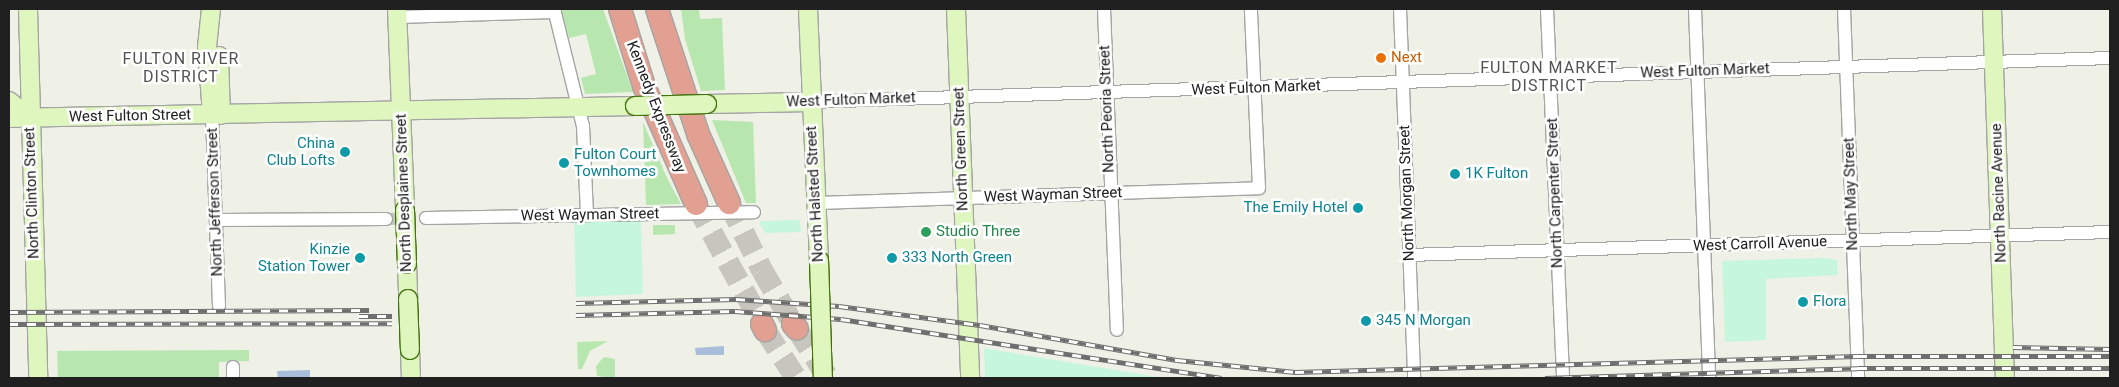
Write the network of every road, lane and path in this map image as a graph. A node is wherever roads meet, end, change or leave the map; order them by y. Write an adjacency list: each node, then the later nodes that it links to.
1 (28, 9): 31 (main road, North Clinton Street)
2 (808, 9): 26 (main road, North Halsted Street)
3 (956, 9): 24 (main road, North Green Street)
4 (1104, 9): 23 (street, North Peoria Street)
5 (1251, 9): 22 (street)
6 (1400, 9): 21 (street, North Morgan Street)
7 (1547, 9): 20 (street, North Carpenter Street)
8 (1695, 9): 19 (street)
9 (1844, 9): 18 (street, North May Street)
10 (1992, 9): 17 (main road, North Racine Avenue)
11 (554, 10): 13 (street); 27 (street)
12 (658, 10): 34 (highway, Kennedy Expressway)
13 (397, 13): 28 (main road, North Desplaines Street)
14 (623, 13): 36 (highway, Kennedy Expressway)
15 (212, 14): 29 (main road, North Jefferson Street)
16 (2110, 58): 17 (street, West Fulton Market)
17 (1994, 63): 18 (street, West Fulton Market); 43 (main road, North Racine Avenue)
18 (1846, 66): 19 (street, West Fulton Market); 44 (street, North May Street)
19 (1698, 72): 20 (street, West Fulton Market); 45 (street)
20 (1550, 77): 21 (street, West Fulton Market); 46 (street, North Carpenter Street)
21 (1403, 83): 22 (street, West Fulton Market); 47 (street, North Morgan Street)
22 (1254, 88): 23 (street, West Fulton Market); 32 (street, West Wayman Street)
23 (1106, 94): 24 (street, West Fulton Market); 32 (street, North Peoria Street)
24 (959, 98): 26 (street, West Fulton Market); 33 (main road, North Green Street)
25 (9, 101): 31 (main road)
26 (811, 102): 27 (main road, West Fulton Market, bridge); 35 (main road, North Halsted Street)
27 (577, 107): 28 (main road, West Fulton Market); 38 (street)
28 (401, 112): 29 (main road, West Fulton Street); 51 (main road, North Desplaines Street, bridge)
29 (217, 115): 31 (main road, West Fulton Street); 41 (street, North Jefferson Street)
30 (9, 118): 31 (main road, West Fulton Street)
31 (30, 118): 50 (main road, North Clinton Street)
32 (1111, 193): 33 (street, West Wayman Street); 49 (street, North Peoria Street)
33 (963, 198): 35 (street, West Wayman Street); 53 (main road, North Green Street)
34 (729, 203)
35 (816, 203): 52 (main road, North Halsted Street, bridge)
36 (696, 204)
37 (754, 212): 38 (street, West Wayman Street)
38 (587, 215): 39 (street, West Wayman Street)
39 (426, 218)
40 (386, 219): 41 (street)
41 (218, 220): 48 (street, North Jefferson Street)
42 (2110, 232): 43 (street, West Carroll Avenue)
43 (2000, 236): 44 (street, West Carroll Avenue); 58 (main road, North Racine Avenue)
44 (1853, 240): 45 (street, West Carroll Avenue); 57 (street, North May Street)
45 (1704, 245): 46 (street, West Carroll Avenue); 56 (street)
46 (1558, 250): 47 (street, West Carroll Avenue); 55 (street, North Carpenter Street)
47 (1409, 254): 54 (street, North Morgan Street)
48 (219, 306)
49 (1116, 330)
50 (38, 378)
51 (411, 378)
52 (823, 378)
53 (970, 378)
54 (1414, 378)
55 (1563, 378)
56 (1709, 378)
57 (1858, 378)
58 (2005, 378)

